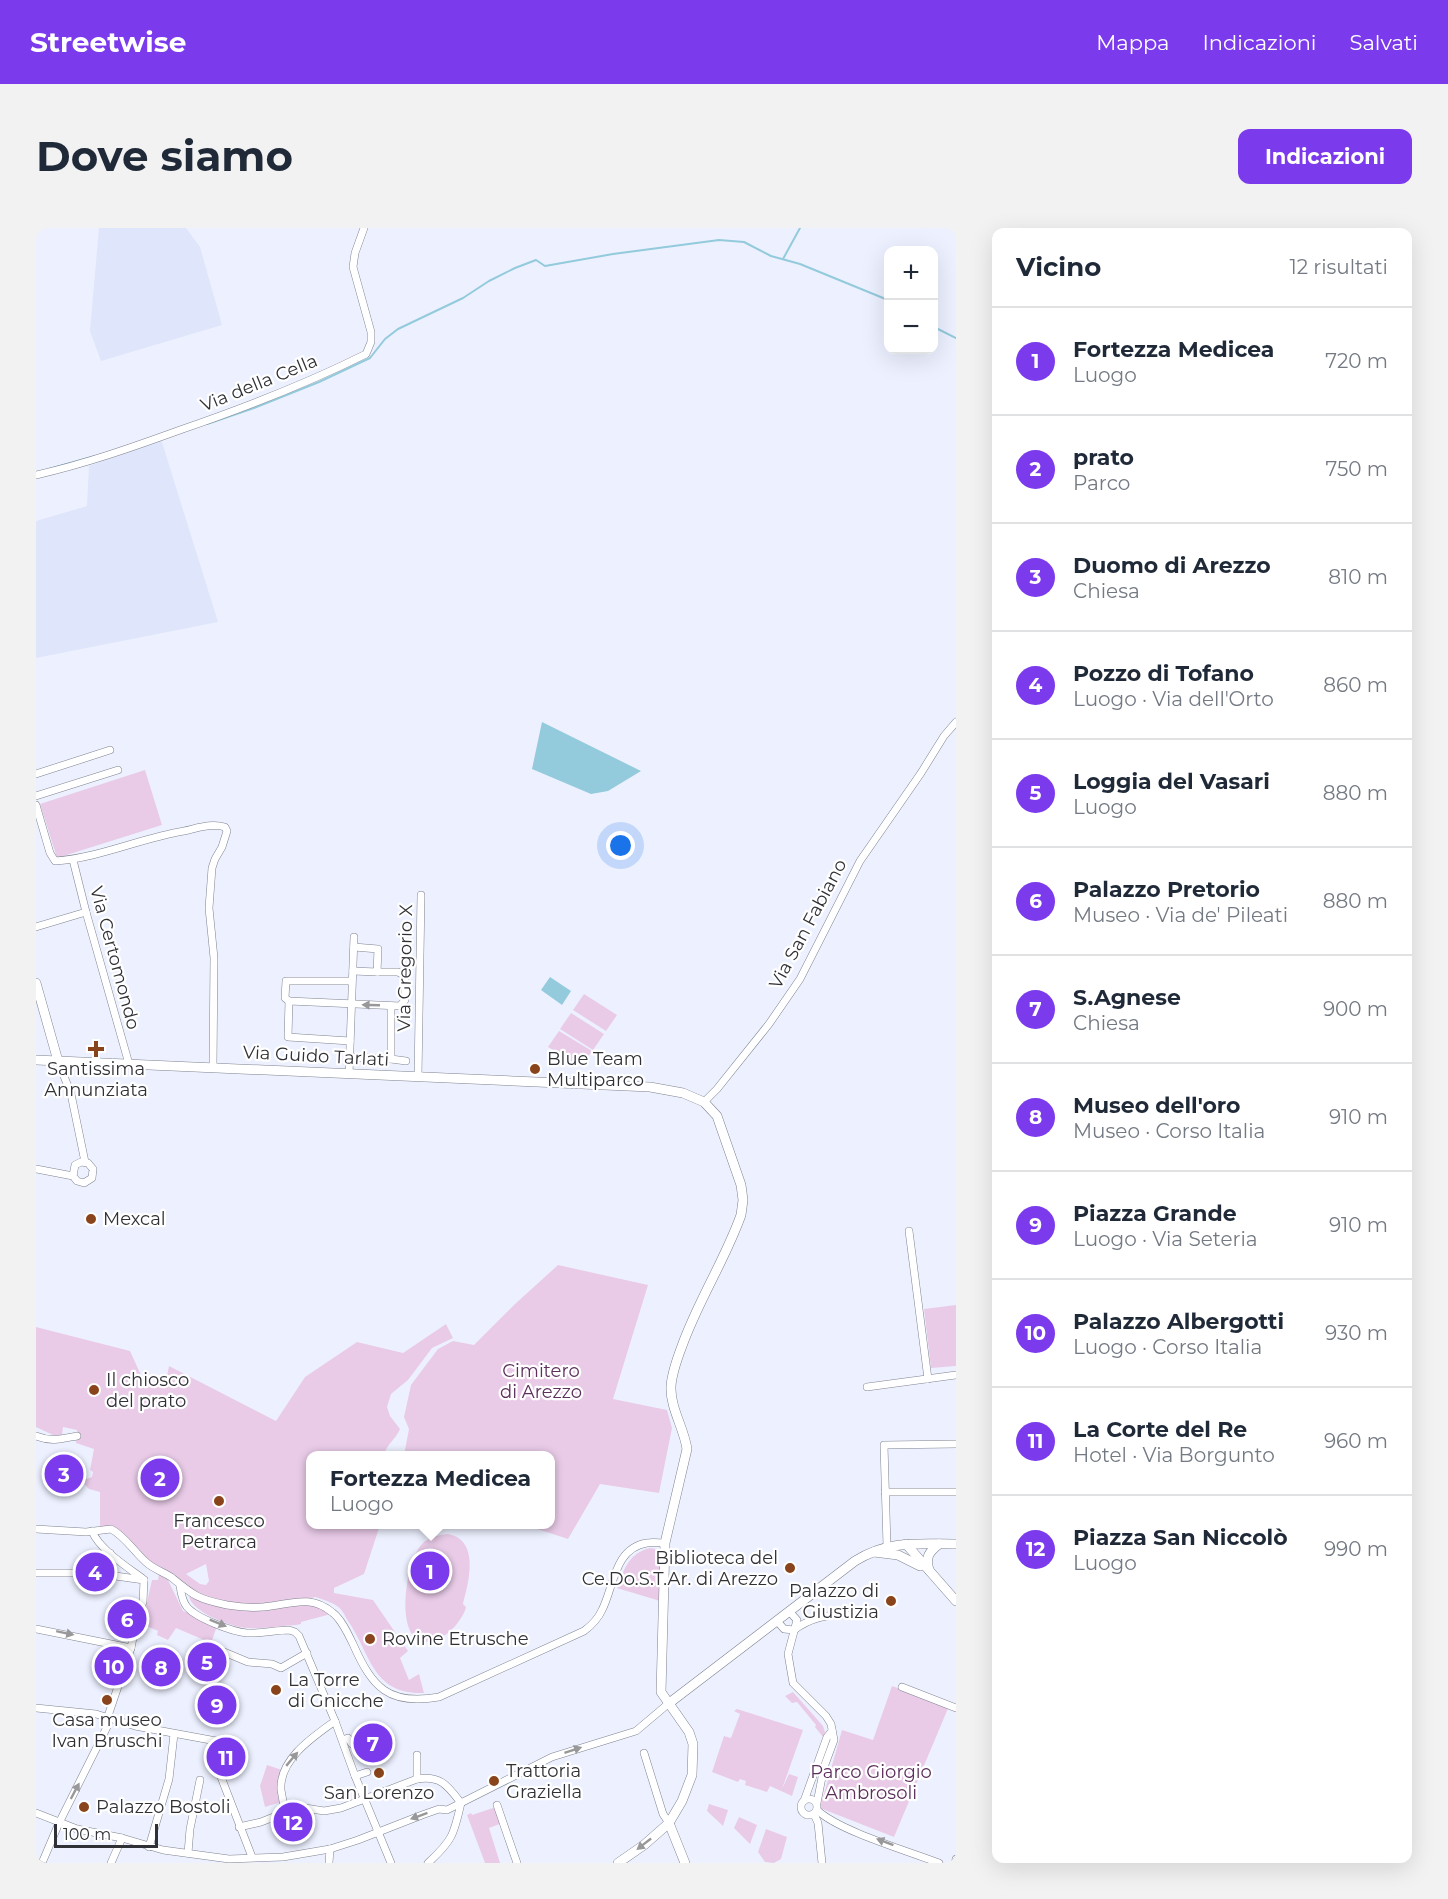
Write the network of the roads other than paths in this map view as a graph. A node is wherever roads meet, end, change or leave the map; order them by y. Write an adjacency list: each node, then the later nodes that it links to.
1 (364, 228): 2 (street, Via della Cella)
2 (36, 476)
3 (956, 722): 36 (street, Via San Fabiano)
4 (110, 750): 6 (street)
5 (118, 770): 7 (street)
6 (36, 774)
7 (36, 796)
8 (36, 805): 9 (street)
9 (73, 860): 11 (street, Via Certomondo); 29 (street)
10 (421, 895): 32 (street, Via Gregorio X)
11 (86, 912): 12 (street); 28 (street, Via Certomondo)
12 (36, 927)
13 (354, 937): 14 (street)
14 (354, 947): 15 (street); 16 (street)
15 (353, 971): 16 (street); 17 (street)
16 (378, 972): 21 (street)
17 (352, 981): 19 (street); 20 (street)
18 (36, 983): 26 (main road)
19 (289, 1000): 20 (street); 22 (street)
20 (352, 1004): 21 (street, one-way to 20); 22 (street)
21 (391, 1006): 24 (street)
22 (350, 1041): 23 (street)
23 (350, 1058): 24 (street); 30 (street)
24 (391, 1059): 27 (street)
25 (36, 1060): 26 (main road, Via Guido Tarlati)
26 (58, 1061): 28 (main road, Via Guido Tarlati); 37 (street)
27 (406, 1061)
28 (129, 1064): 29 (main road, Via Guido Tarlati)
29 (213, 1067): 30 (main road, Via Guido Tarlati)
30 (349, 1074): 32 (main road, Via Guido Tarlati)
31 (531, 1076): 33 (main road); 34 (main road); 35 (main road)
32 (418, 1077): 33 (main road, Via Guido Tarlati)
33 (450, 1078): 34 (main road, Via Guido Tarlati)
34 (483, 1080): 35 (main road, Via Guido Tarlati)
35 (594, 1085): 36 (main road)
36 (704, 1102): 51 (main road)
37 (85, 1162): 39 (street); 39 (street)
38 (36, 1169): 39 (street)
39 (73, 1176)
40 (909, 1232): 42 (street)
41 (956, 1376): 42 (street)
42 (928, 1379): 43 (street)
43 (867, 1387)
44 (36, 1436): 45 (street)
45 (77, 1436)
46 (956, 1444): 47 (street)
47 (885, 1492): 48 (street); 55 (street)
48 (956, 1492)
49 (36, 1529): 50 (street)
50 (92, 1531): 56 (street); 62 (street)
51 (665, 1543): 62 (street); 73 (main road)
52 (906, 1544): 53 (main road); 55 (main road); 58 (main road)
53 (939, 1544): 54 (main road); 58 (main road)
54 (956, 1544)
55 (887, 1546): 57 (main road)
56 (110, 1552): 60 (street); 61 (street)
57 (869, 1552): 58 (main road); 64 (main road)
58 (929, 1572): 63 (main road)
59 (36, 1574): 60 (street)
60 (105, 1575): 61 (street)
61 (144, 1580): 69 (street)
62 (180, 1586): 71 (street, one-way to 71)
63 (956, 1601)
64 (789, 1611): 66 (main road); 68 (street)
65 (846, 1614): 68 (street)
66 (777, 1621): 68 (street); 73 (main road)
67 (36, 1629): 69 (street, one-way to 69)
68 (794, 1630): 78 (street)
69 (131, 1648): 76 (street)
70 (224, 1652): 71 (street)
71 (307, 1653): 77 (street)
72 (902, 1687): 75 (street)
73 (668, 1704): 90 (street, one-way to 73); 96 (main road)
74 (36, 1708): 76 (street)
75 (956, 1708)
76 (108, 1719): 79 (street); 95 (street, one-way to 76)
77 (336, 1721): 80 (street); 94 (street, one-way to 77)
78 (832, 1731): 89 (street); 92 (street)
79 (174, 1734): 97 (street); 100 (street)
80 (343, 1740): 81 (street); 85 (street)
81 (352, 1744)
82 (644, 1753): 96 (street)
83 (417, 1755): 86 (street)
84 (367, 1772): 85 (street)
85 (355, 1776): 88 (street)
86 (417, 1779): 88 (street); 90 (street)
87 (200, 1780): 102 (street)
88 (365, 1799): 94 (street); 98 (street)
89 (804, 1801): 92 (street); 92 (street)
90 (461, 1803): 98 (street, one-way to 98); 108 (street)
91 (497, 1805): 109 (street)
92 (816, 1809): 112 (street); 113 (street, one-way to 92)
93 (36, 1813): 95 (street)
94 (286, 1813): 97 (street)
95 (59, 1823): 99 (street); 104 (street)
96 (669, 1823): 110 (main road, one-way to 110); 111 (main road)
97 (239, 1827): 103 (street)
98 (378, 1832): 101 (street); 107 (street)
99 (122, 1838): 100 (street); 105 (street)
100 (149, 1847): 102 (street)
101 (330, 1849): 103 (street); 106 (street)
102 (188, 1853): 103 (street)
103 (252, 1857)
104 (42, 1863)
105 (111, 1863)
106 (329, 1863)
107 (391, 1863)
108 (428, 1863)
109 (517, 1863)
110 (618, 1863)
111 (685, 1863)
112 (822, 1863)
113 (939, 1863)

